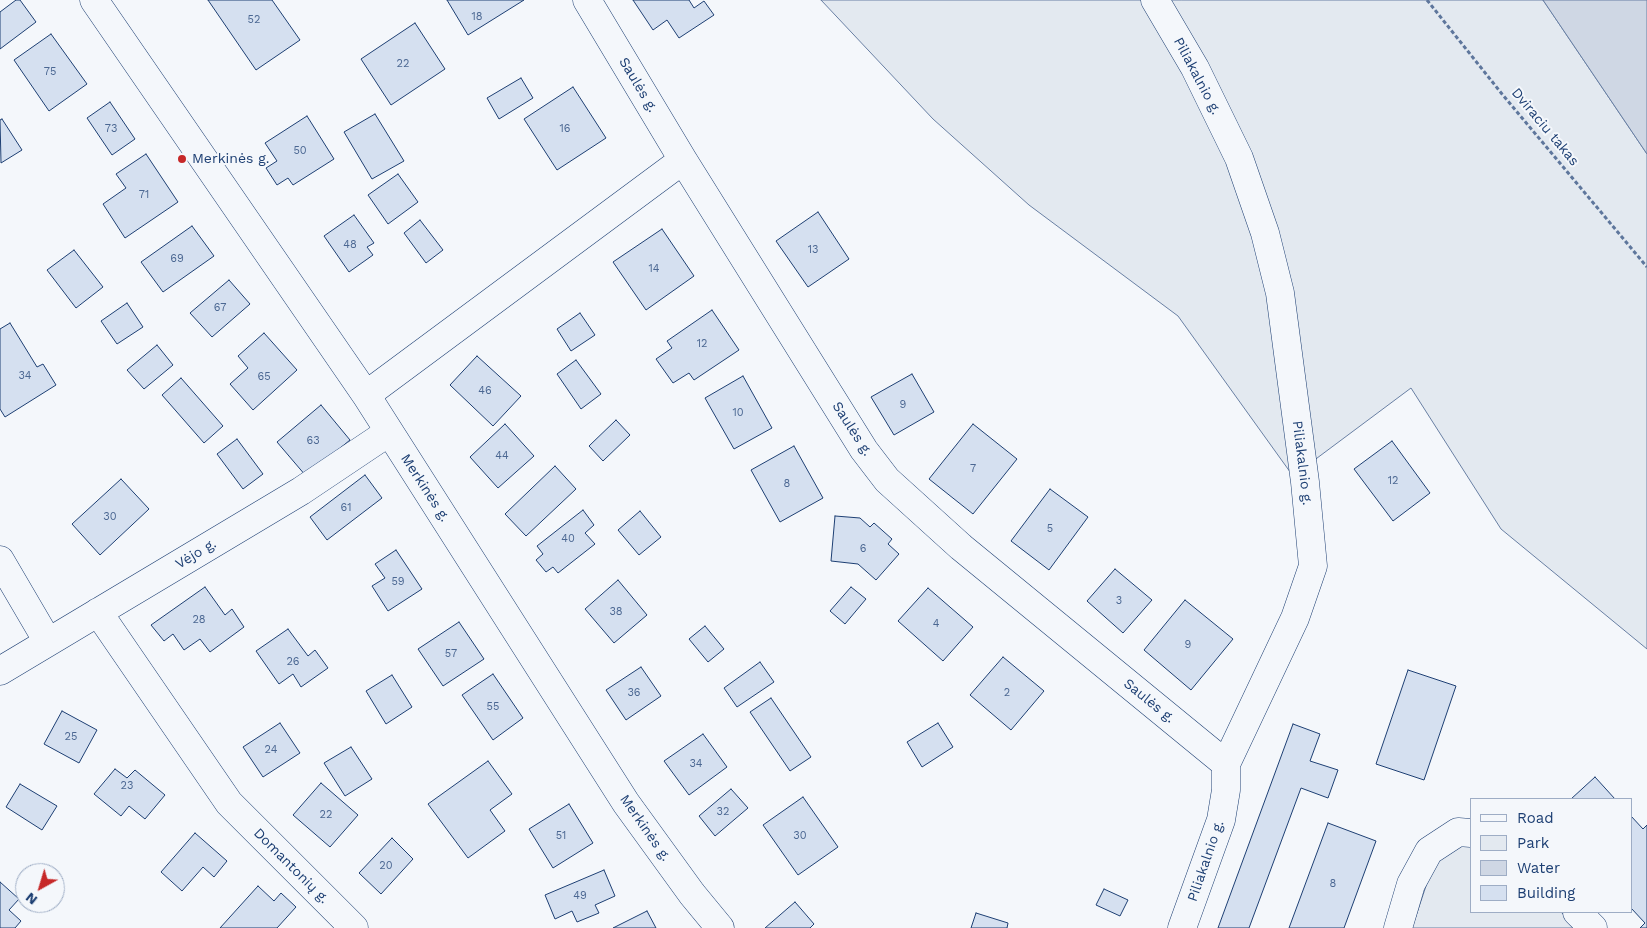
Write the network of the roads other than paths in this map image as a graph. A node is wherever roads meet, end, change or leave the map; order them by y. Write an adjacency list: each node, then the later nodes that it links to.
1 (94, 0): 5 (street, Merkinės g.)
2 (587, 0): 4 (street, Saulės g.)
3 (1156, 0): 11 (street, Piliakalnio g.)
4 (683, 160): 5 (street); 11 (street, Saulės g.)
5 (366, 395): 6 (street, Merkinės g.)
6 (389, 432): 8 (street, Vėjo g.); 15 (street, Merkinės g.)
7 (0, 560): 9 (street)
8 (98, 612): 9 (street, Vėjo g.); 14 (street, Domantonių g.)
9 (48, 642): 10 (street, Vėjo g.)
10 (0, 671)
11 (1226, 764): 16 (street, Piliakalnio g.)
12 (1470, 833): 17 (street)
13 (1578, 913): 18 (street)
14 (354, 928)
15 (720, 928)
16 (1182, 928)
17 (1398, 928)
18 (1593, 928)

